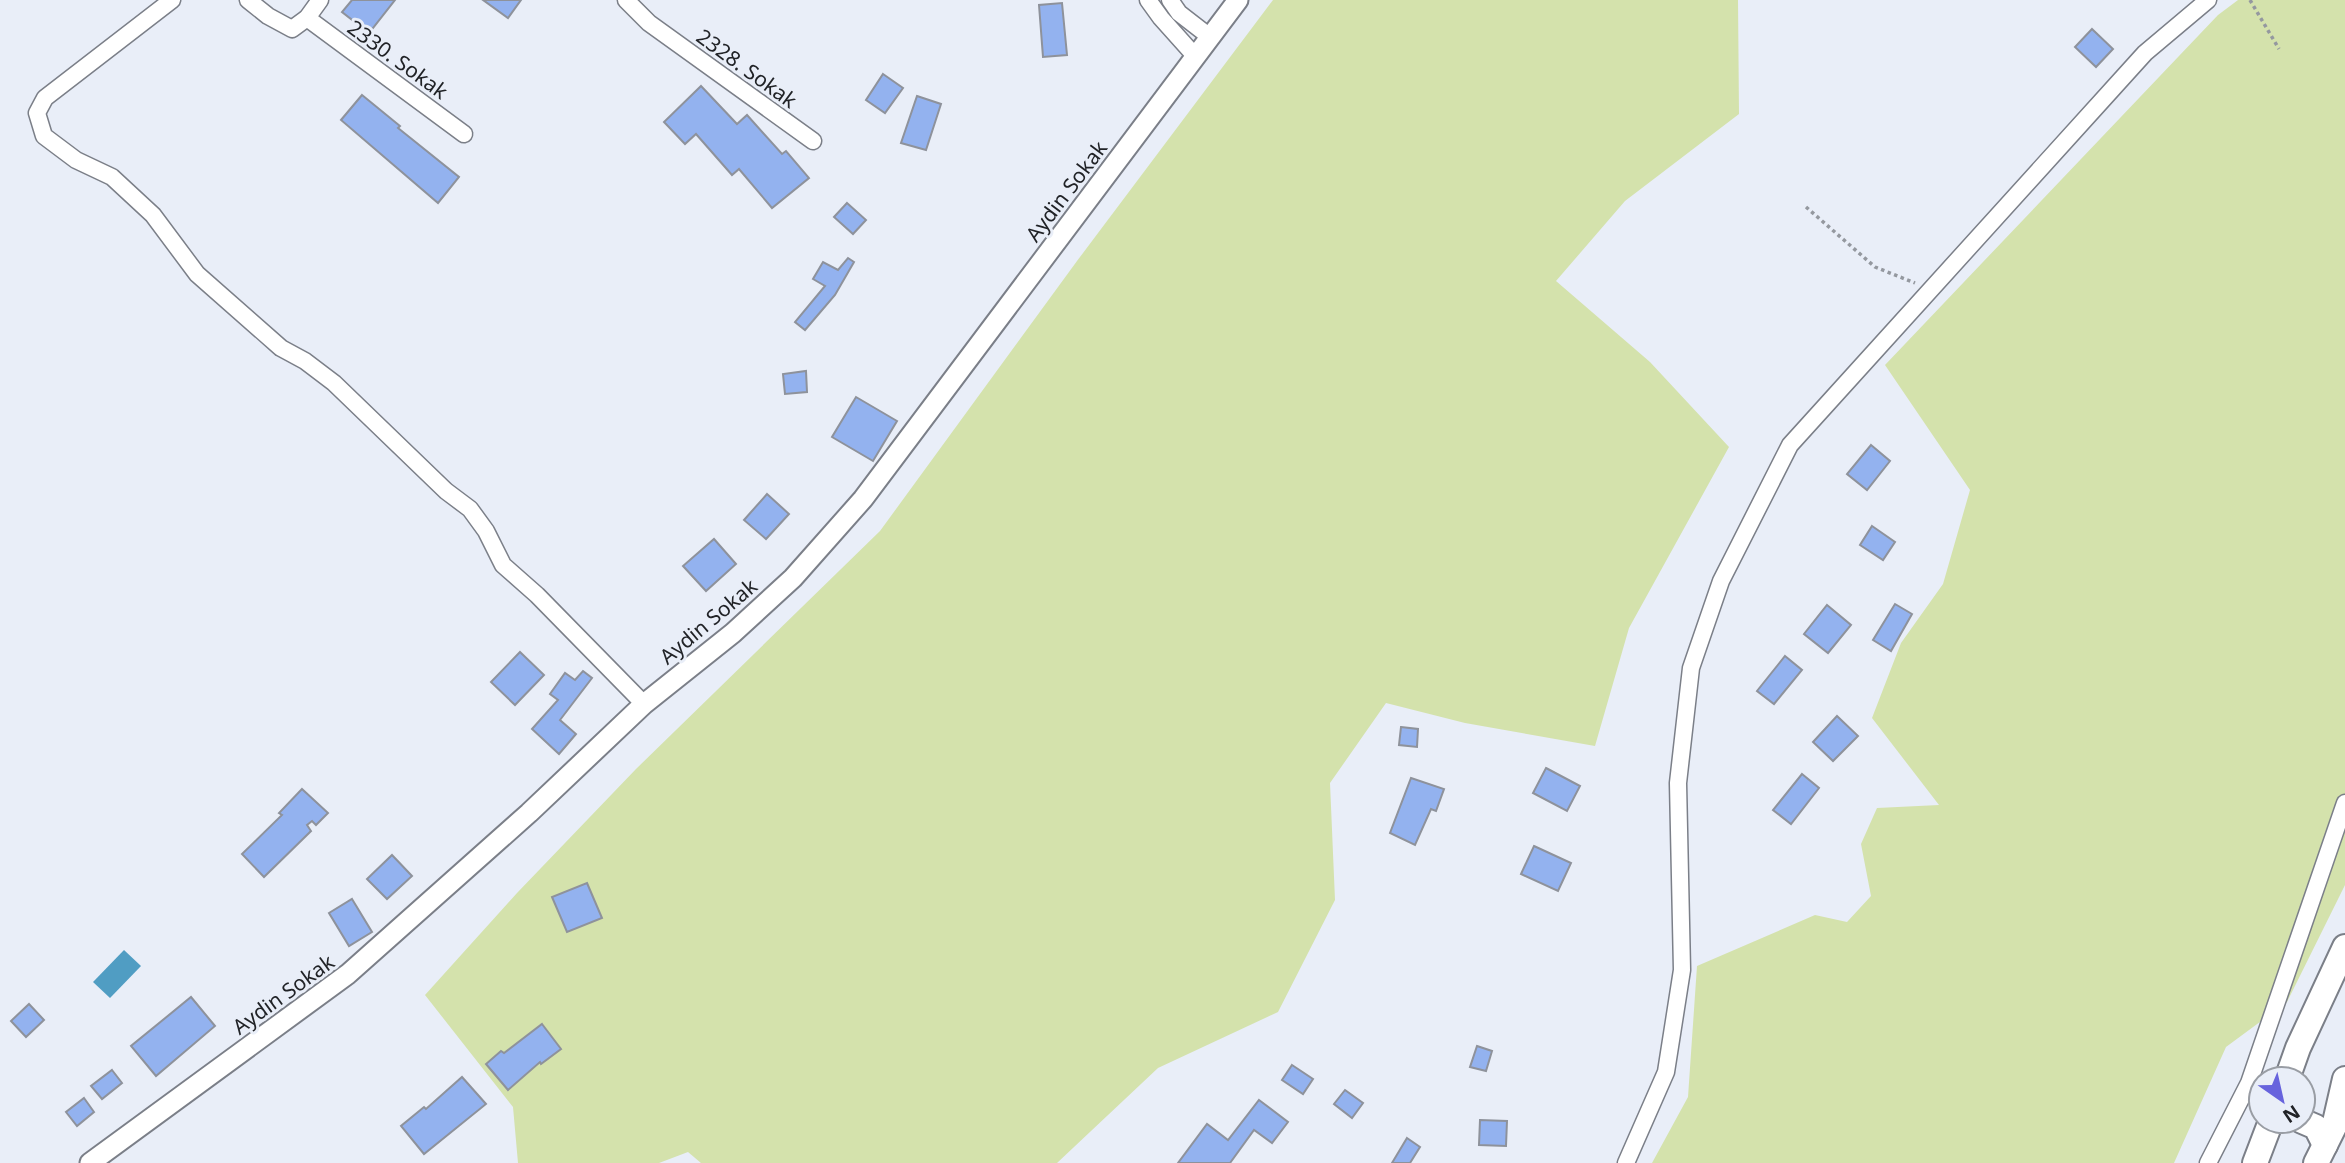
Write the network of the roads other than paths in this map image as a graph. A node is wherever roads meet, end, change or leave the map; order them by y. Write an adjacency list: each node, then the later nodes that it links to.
1 (172, 0): 14 (street)
2 (248, 0): 9 (street)
3 (320, 0): 9 (street)
4 (626, 0): 13 (street, 2328. Sokak)
5 (1148, 0): 11 (street)
6 (1170, 0): 10 (street)
7 (1238, 0): 10 (street, Aydin Sokak)
8 (2208, 0): 24 (street)
9 (307, 18): 12 (street, 2330. Sokak)
10 (1210, 37): 11 (street, Aydin Sokak)
11 (1195, 56): 14 (street, Aydin Sokak)
12 (464, 134)
13 (813, 141)
14 (645, 704): 23 (street, Aydin Sokak)
15 (2345, 803): 25 (street)
16 (2345, 947): 17 (main road)
17 (2292, 1065)
18 (2345, 1079): 21 (main road)
19 (2317, 1134): 21 (main road)
20 (2267, 1135): 22 (main road)
21 (2320, 1154)
22 (2260, 1160)
23 (90, 1163)
24 (1626, 1163)
25 (2208, 1163)

